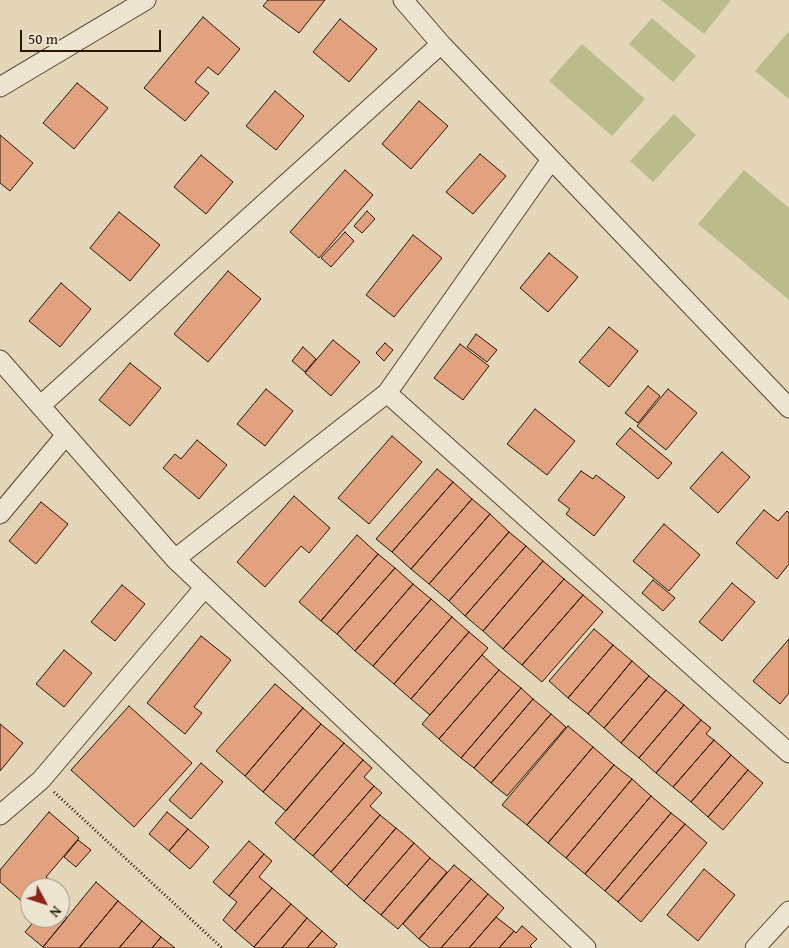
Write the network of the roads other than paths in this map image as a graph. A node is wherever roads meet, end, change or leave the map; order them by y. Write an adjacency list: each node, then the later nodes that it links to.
1 (146, 0): 4 (street)
2 (403, 0): 3 (street)
3 (441, 44): 5 (street); 8 (street)
4 (0, 87)
5 (551, 160): 7 (street); 9 (street)
6 (0, 360): 8 (street)
7 (387, 394): 12 (street); 14 (street)
8 (40, 406): 10 (street)
9 (789, 408)
10 (66, 435): 11 (street); 12 (street)
11 (0, 514)
12 (176, 559): 13 (street)
13 (205, 587): 15 (street); 17 (street)
14 (789, 753)
15 (0, 816)
16 (789, 910): 18 (street)
17 (581, 947)
18 (755, 948)

